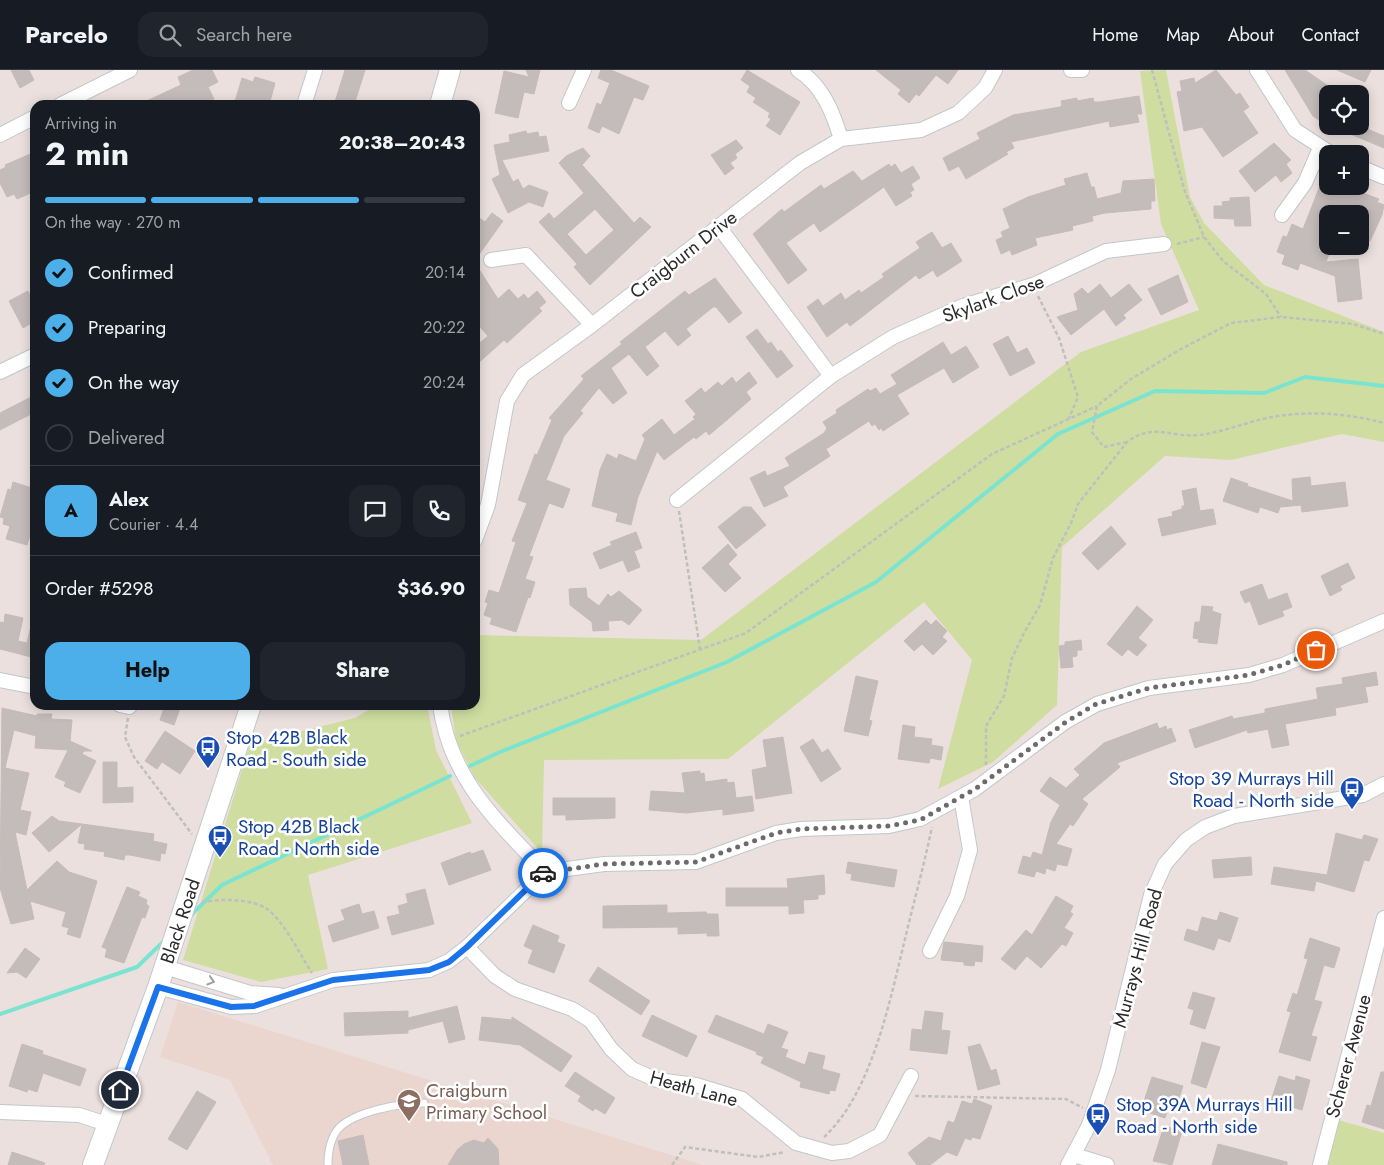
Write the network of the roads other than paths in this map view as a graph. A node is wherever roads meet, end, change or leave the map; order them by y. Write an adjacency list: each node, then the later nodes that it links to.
1 (130, 70): 10 (street)
2 (315, 70): 11 (street)
3 (450, 70): 12 (main road)
4 (584, 70): 13 (street)
5 (798, 70): 16 (street)
6 (995, 70): 16 (street, Craigburn Drive)
7 (1071, 70): 8 (street)
8 (1082, 70)
9 (1257, 70): 17 (street)
10 (70, 100)
11 (306, 100)
12 (441, 100)
13 (568, 103)
14 (30, 120): 15 (street)
15 (0, 135)
16 (841, 139): 22 (street, Craigburn Drive)
17 (1319, 146)
18 (1319, 162): 21 (street)
19 (1369, 171): 20 (street)
20 (1384, 177)
21 (1282, 216)
22 (718, 227): 25 (street, Craigburn Drive); 28 (street)
23 (1164, 244): 28 (street, Skylark Close)
24 (491, 260): 25 (street)
25 (592, 325): 30 (street, Craigburn Drive)
26 (30, 357): 27 (street)
27 (0, 372)
28 (830, 376): 29 (street, Skylark Close)
29 (677, 500)
30 (480, 527)
31 (1384, 621): 37 (street)
32 (0, 680): 33 (street)
33 (30, 686)
34 (250, 710): 42 (main road, Black Road)
35 (441, 710): 38 (street)
36 (1384, 784): 50 (street, Murrays Hill Road)
37 (961, 797): 38 (street); 41 (street)
38 (545, 872): 40 (street)
39 (1384, 918): 43 (street, Scherer Avenue)
40 (467, 947): 45 (street); 46 (street, Heath Lane)
41 (930, 951)
42 (164, 967): 44 (main road, Black Road); 45 (street, one-way to 45)
43 (1378, 968): 54 (street, Scherer Avenue)
44 (158, 987): 45 (street); 49 (main road, Black Road)
45 (287, 996)
46 (911, 1076)
47 (424, 1103): 52 (lane)
48 (0, 1112): 49 (street)
49 (107, 1124): 51 (main road, Black Road)
50 (1071, 1160): 53 (street)
51 (93, 1165)
52 (328, 1165)
53 (1108, 1165)
54 (1320, 1165)

